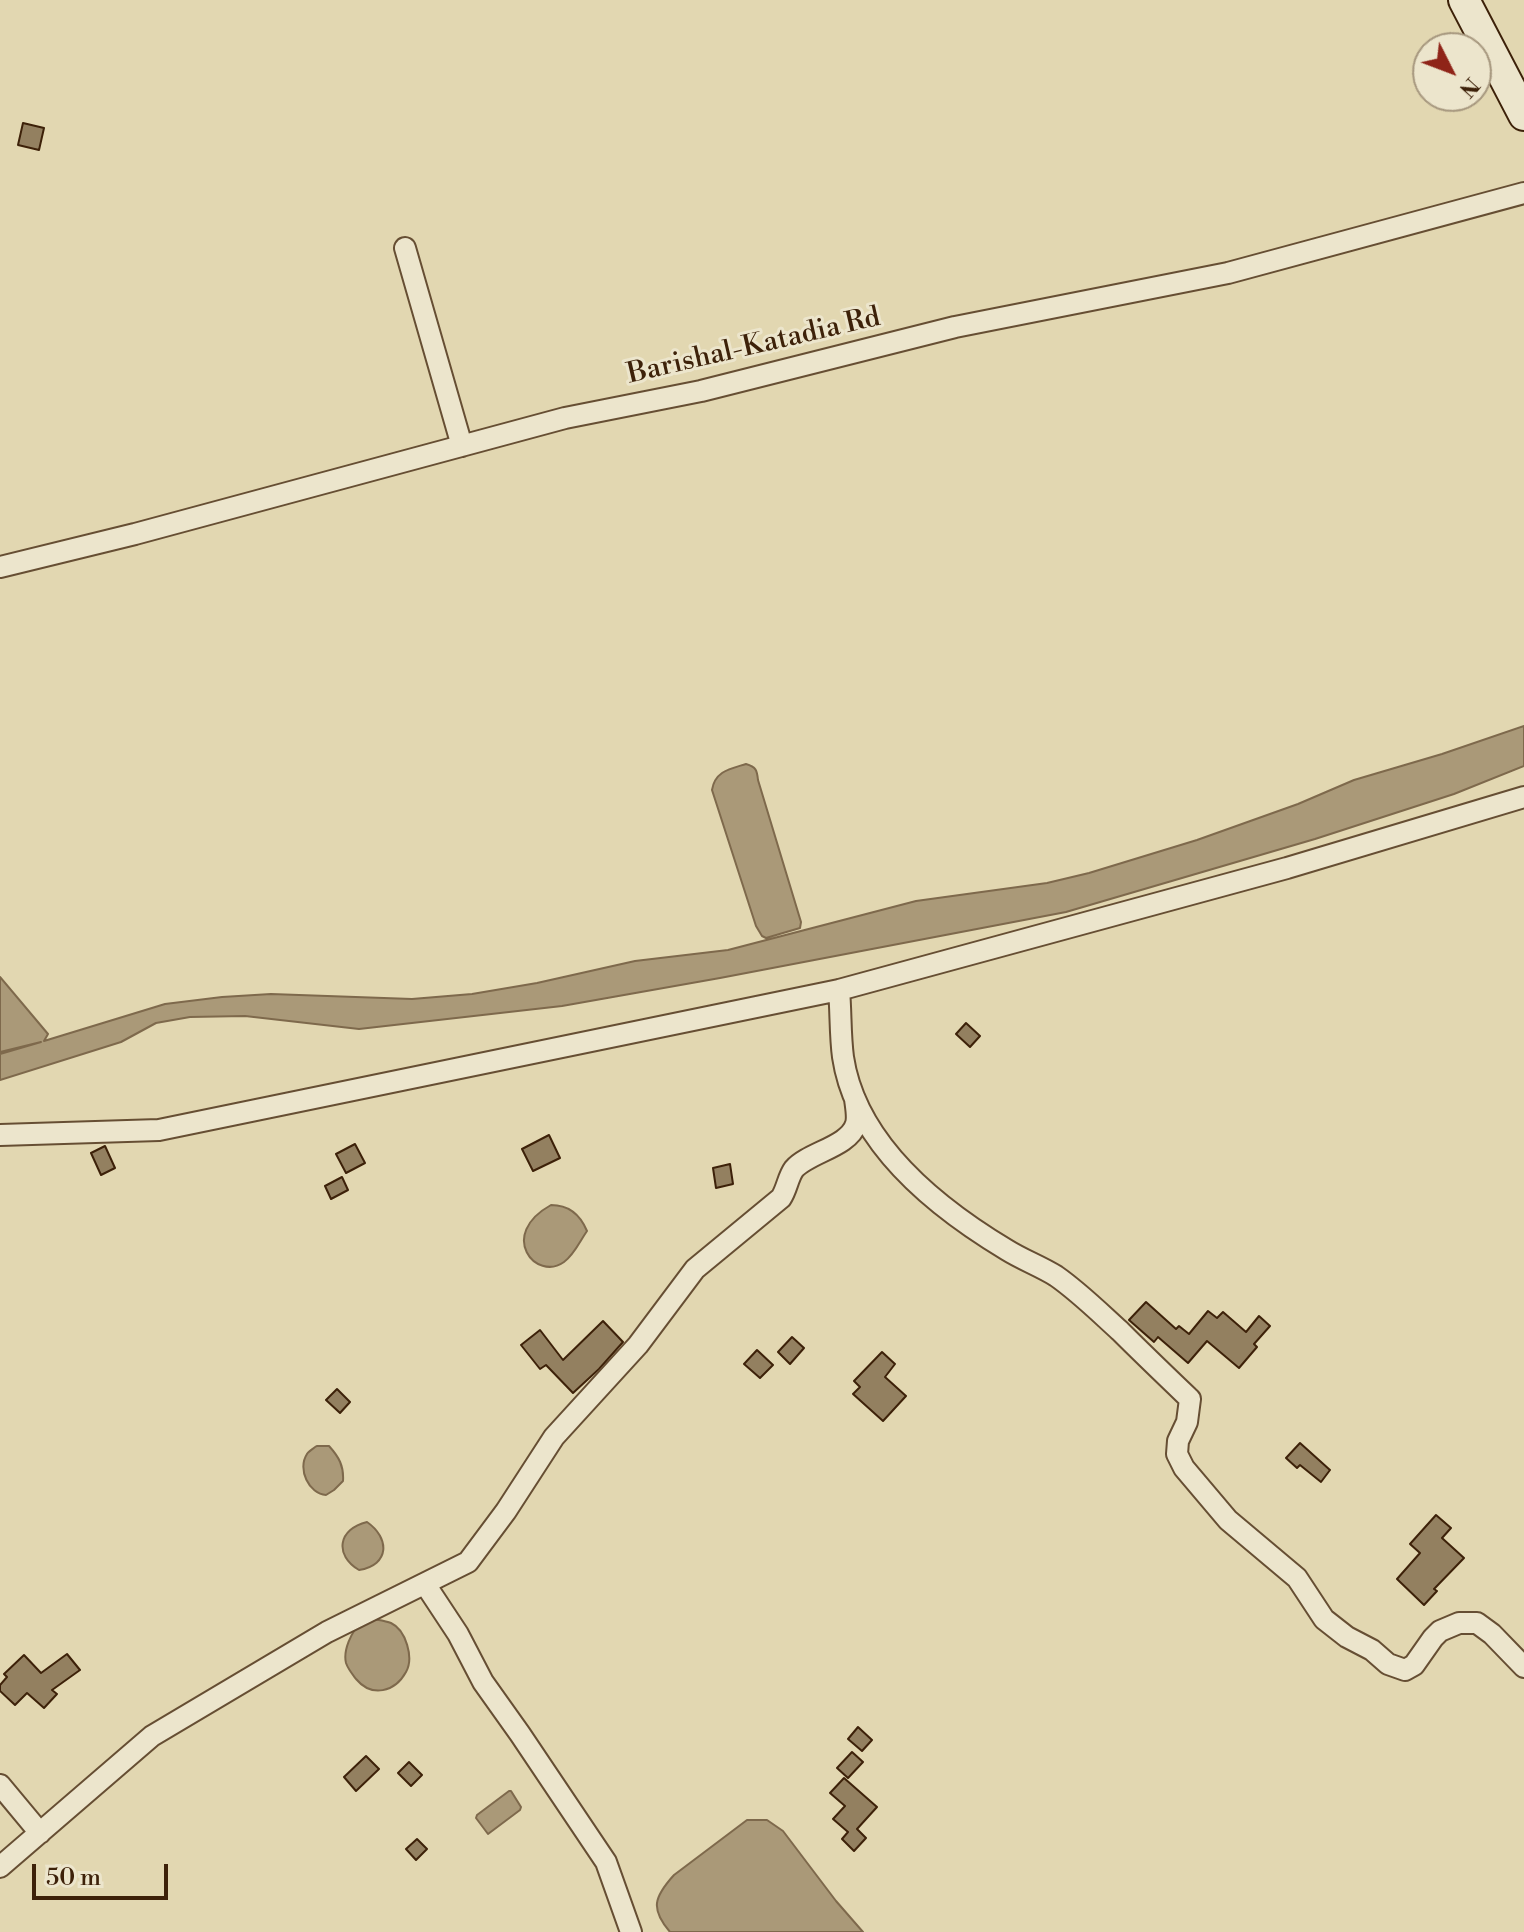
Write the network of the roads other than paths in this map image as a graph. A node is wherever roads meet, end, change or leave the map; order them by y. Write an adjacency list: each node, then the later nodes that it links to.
1 (1464, 0): 2 (main road)
2 (1524, 115)
3 (1524, 193): 5 (street, Barishal-Katadia Rd)
4 (405, 248): 5 (street)
5 (462, 446): 6 (street, Barishal-Katadia Rd)
6 (0, 567)
7 (1524, 797): 8 (street)
8 (839, 990): 9 (street); 10 (street)
9 (855, 1099): 11 (street); 12 (street)
10 (0, 1135)
11 (425, 1584): 14 (street); 16 (street)
12 (1524, 1667)
13 (0, 1785): 14 (street)
14 (40, 1833): 15 (street)
15 (0, 1867)
16 (631, 1932)

